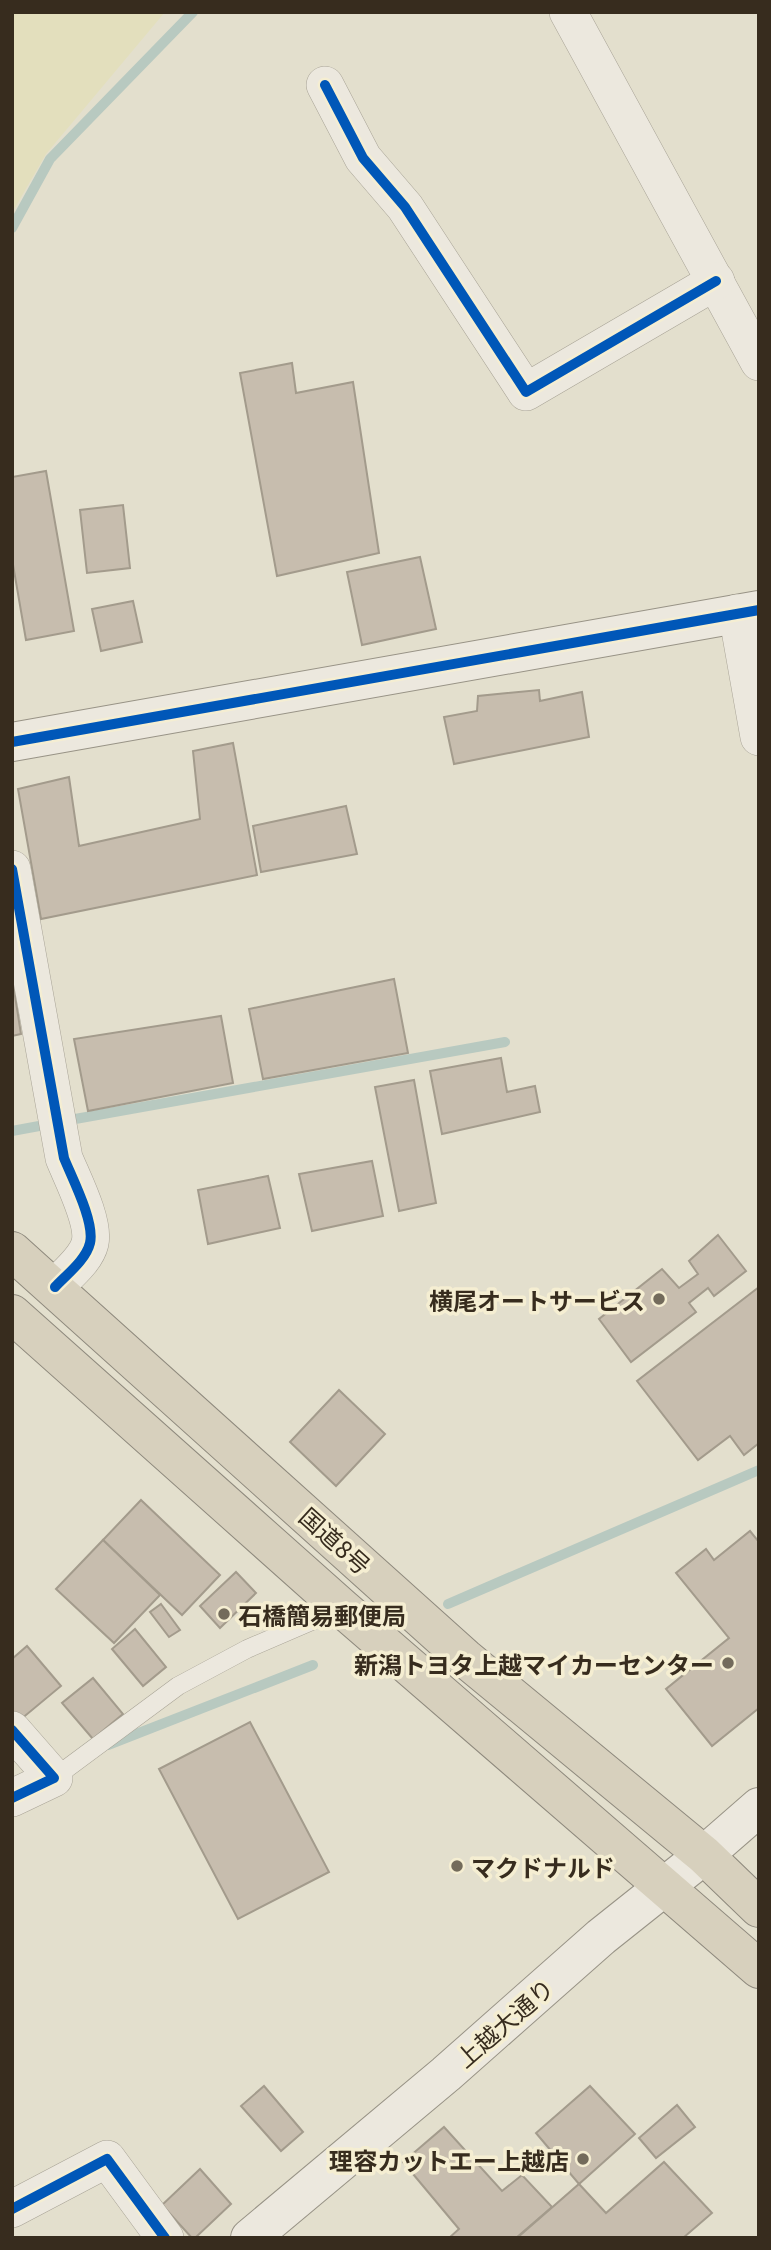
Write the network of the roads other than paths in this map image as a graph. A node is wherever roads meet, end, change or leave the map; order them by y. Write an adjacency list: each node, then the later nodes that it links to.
1 (568, 12): 3 (street)
2 (325, 85): 3 (street)
3 (716, 281): 4 (street)
4 (759, 362)
5 (748, 612): 6 (street); 7 (street)
6 (759, 737)
7 (12, 742)
8 (12, 869): 10 (street)
9 (12, 1251): 10 (highway, 国道8号)
10 (55, 1287): 17 (highway, 国道8号)
11 (12, 1314): 12 (highway, 国道8号)
12 (342, 1608): 14 (lane); 18 (highway, 国道8号)
13 (12, 1730): 14 (street)
14 (54, 1778): 15 (street)
15 (12, 1798)
16 (759, 1807): 17 (street, 上越大通り)
17 (704, 1855): 18 (street, 上越大通り); 19 (highway, 国道8号)
18 (664, 1886): 20 (highway, 国道8号); 23 (street, 上越大通り)
19 (759, 1908)
20 (759, 1969)
21 (12, 2209): 22 (street)
22 (165, 2238)
23 (250, 2238)

